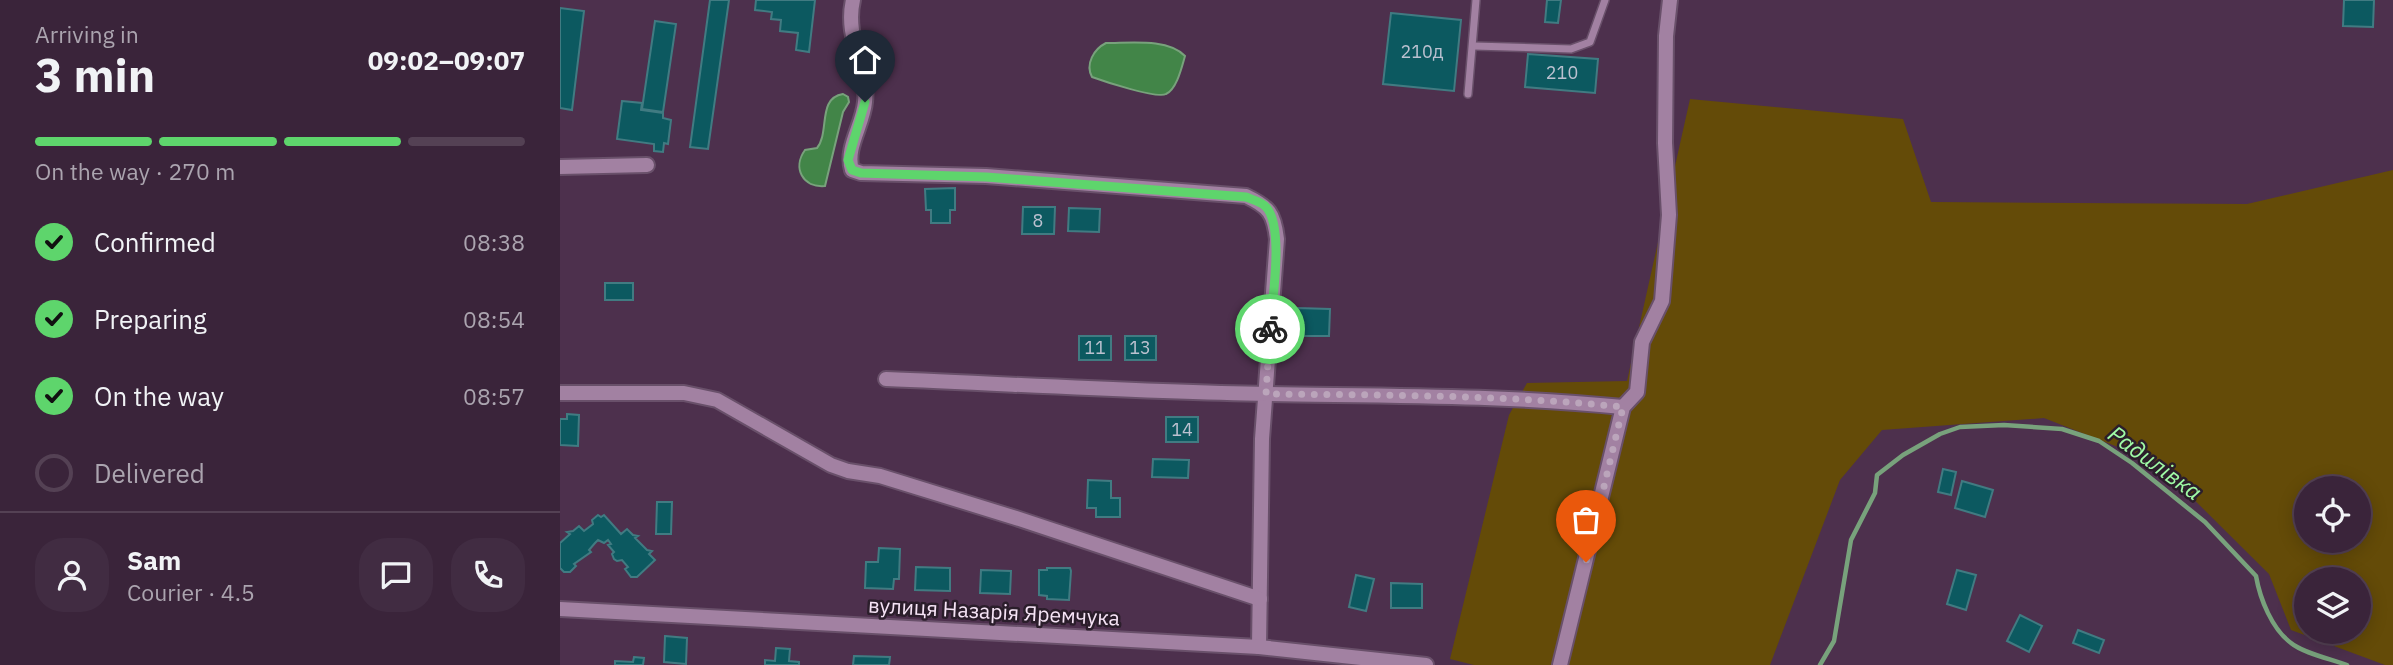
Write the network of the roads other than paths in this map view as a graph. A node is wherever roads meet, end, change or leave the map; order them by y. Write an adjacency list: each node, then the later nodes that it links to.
1 (853, 0): 11 (street)
2 (1476, 0): 5 (lane)
3 (1605, 0): 5 (lane)
4 (1670, 0): 12 (street)
5 (1474, 46): 6 (lane)
6 (1468, 93)
7 (648, 165): 8 (street)
8 (560, 167)
9 (886, 379): 11 (street)
10 (560, 393): 13 (street)
11 (1266, 394): 12 (street); 13 (street)
12 (1623, 407): 17 (street)
13 (1260, 599): 15 (street)
14 (560, 609): 15 (street, вулиця Назарія Яремчука)
15 (1259, 647): 16 (street, вулиця Назарія Яремчука)
16 (1426, 665)
17 (1560, 665)

